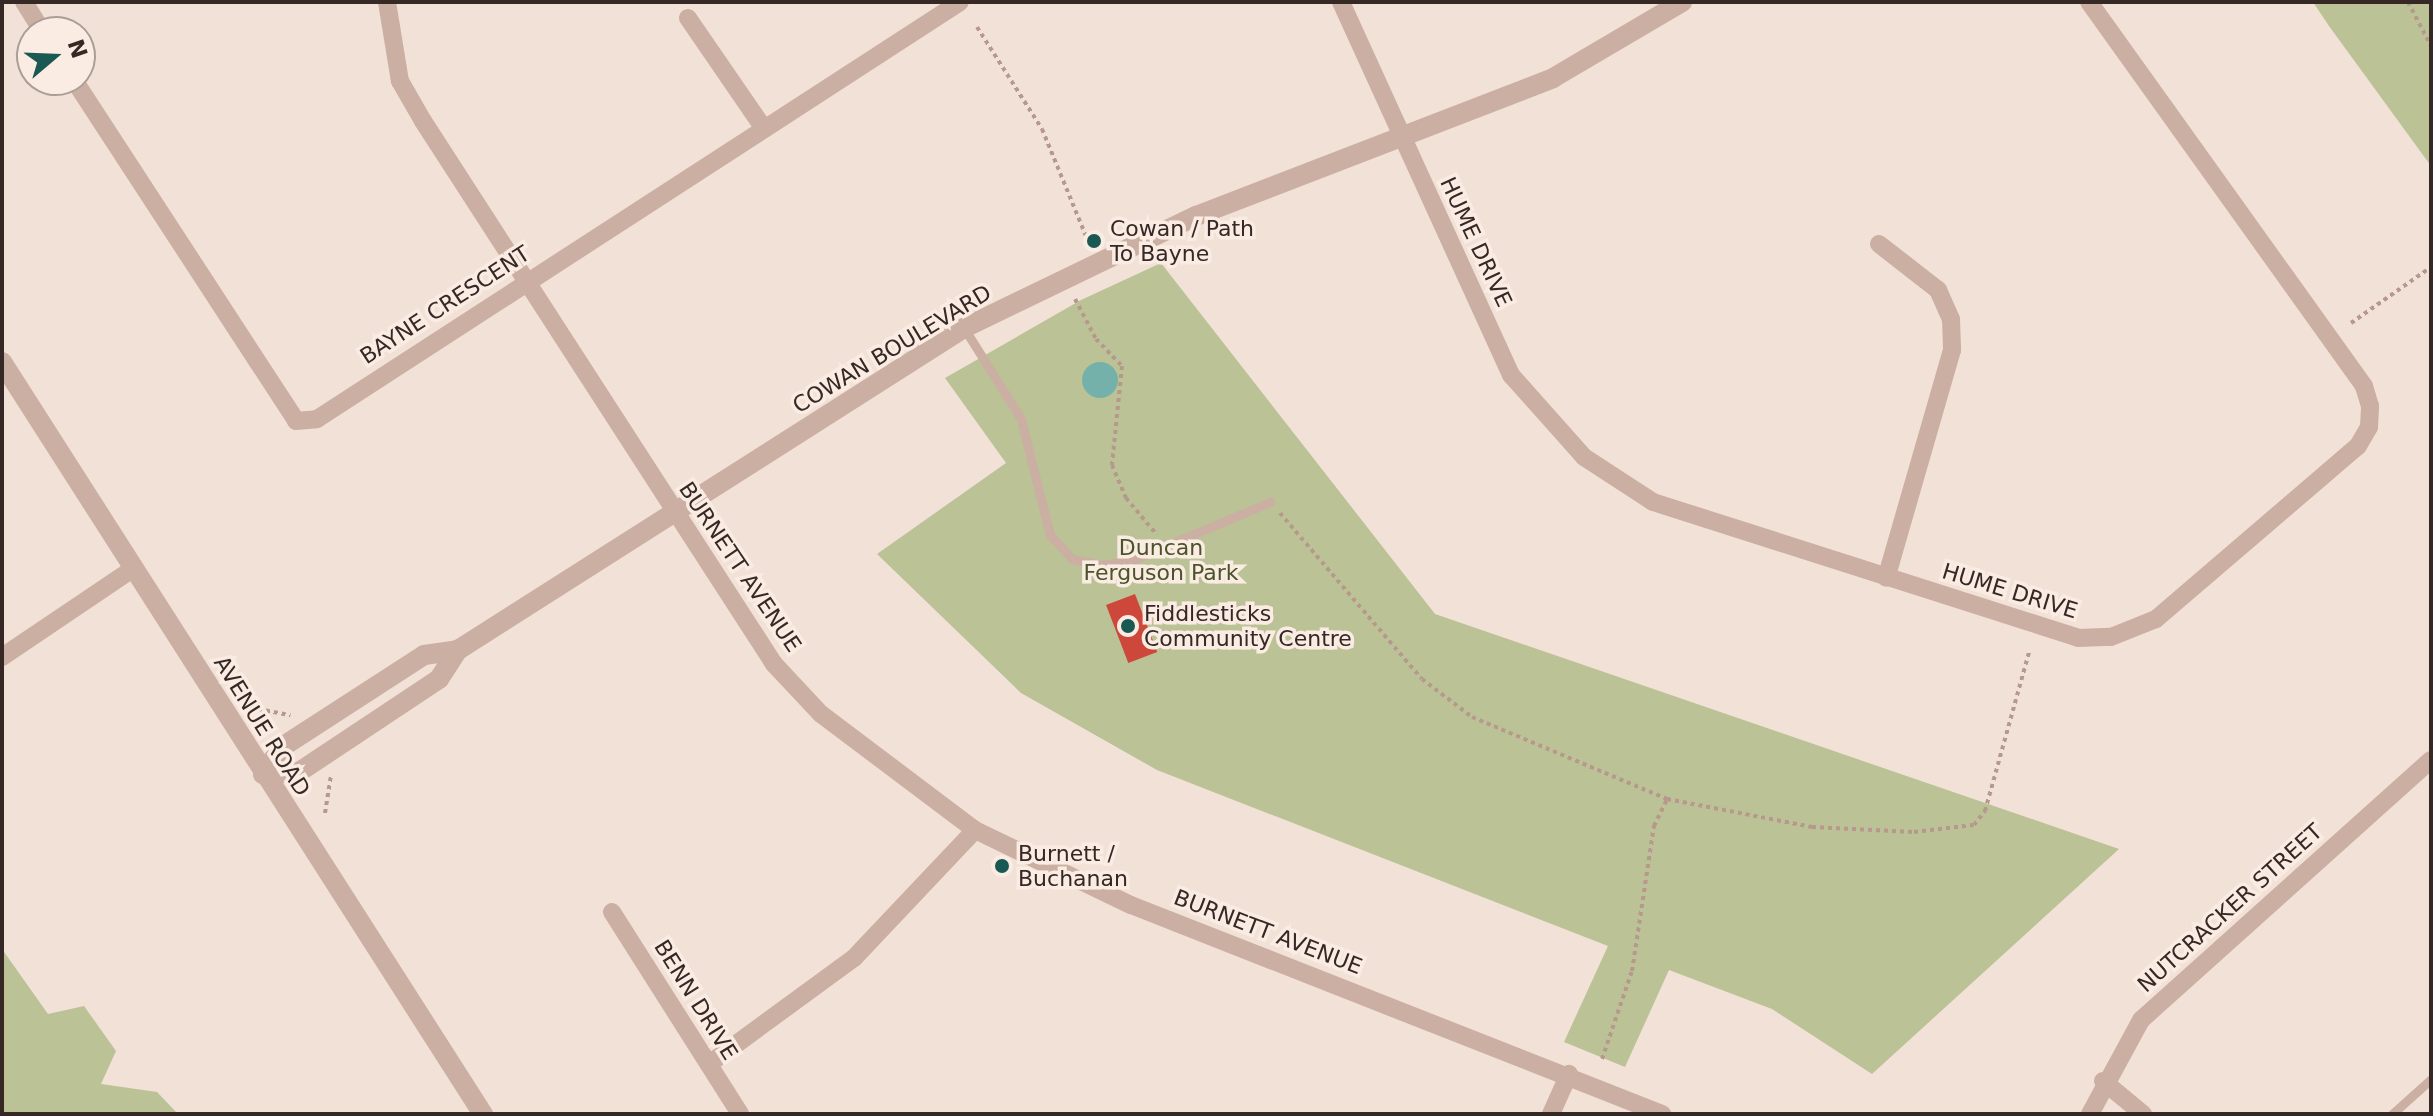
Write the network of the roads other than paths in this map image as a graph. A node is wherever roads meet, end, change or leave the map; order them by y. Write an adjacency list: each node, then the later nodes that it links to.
1 (387, 2): 11 (street, BURNETT AVENUE)
2 (960, 2): 8 (street, BAYNE CRESCENT)
3 (1341, 2): 9 (street, HUME DRIVE)
4 (1682, 2): 9 (street, COWAN BOULEVARD)
5 (2089, 2): 17 (street, HUME DRIVE)
6 (688, 18): 8 (street)
7 (84, 96): 11 (street, BAYNE CRESCENT)
8 (763, 127): 11 (street, BAYNE CRESCENT)
9 (1403, 140): 12 (street, COWAN BOULEVARD); 17 (street, HUME DRIVE)
10 (1879, 244): 17 (street)
11 (526, 280): 15 (street, BURNETT AVENUE)
12 (964, 328): 14 (lane); 15 (street, COWAN BOULEVARD)
13 (2, 362): 16 (street, AVENUE ROAD)
14 (1270, 502)
15 (674, 513): 18 (street, COWAN BOULEVARD); 22 (street, BURNETT AVENUE)
16 (134, 568): 19 (street); 21 (street, AVENUE ROAD)
17 (1886, 578)
18 (458, 650): 21 (street, COWAN BOULEVARD); 21 (street, COWAN BOULEVARD)
19 (2, 657)
20 (2431, 760): 27 (street, NUTCRACKER STREET)
21 (263, 774): 28 (street, AVENUE ROAD)
22 (975, 830): 24 (street); 25 (street, BURNETT AVENUE)
23 (612, 912): 24 (street, BENN DRIVE)
24 (709, 1064): 29 (street, BENN DRIVE)
25 (1569, 1074): 30 (street); 31 (street, BURNETT AVENUE)
26 (2431, 1079): 34 (lane)
27 (2103, 1081): 32 (street, NUTCRACKER STREET); 33 (street)
28 (483, 1114)
29 (740, 1114)
30 (1551, 1114)
31 (1662, 1114)
32 (2090, 1114)
33 (2143, 1114)
34 (2392, 1114)

